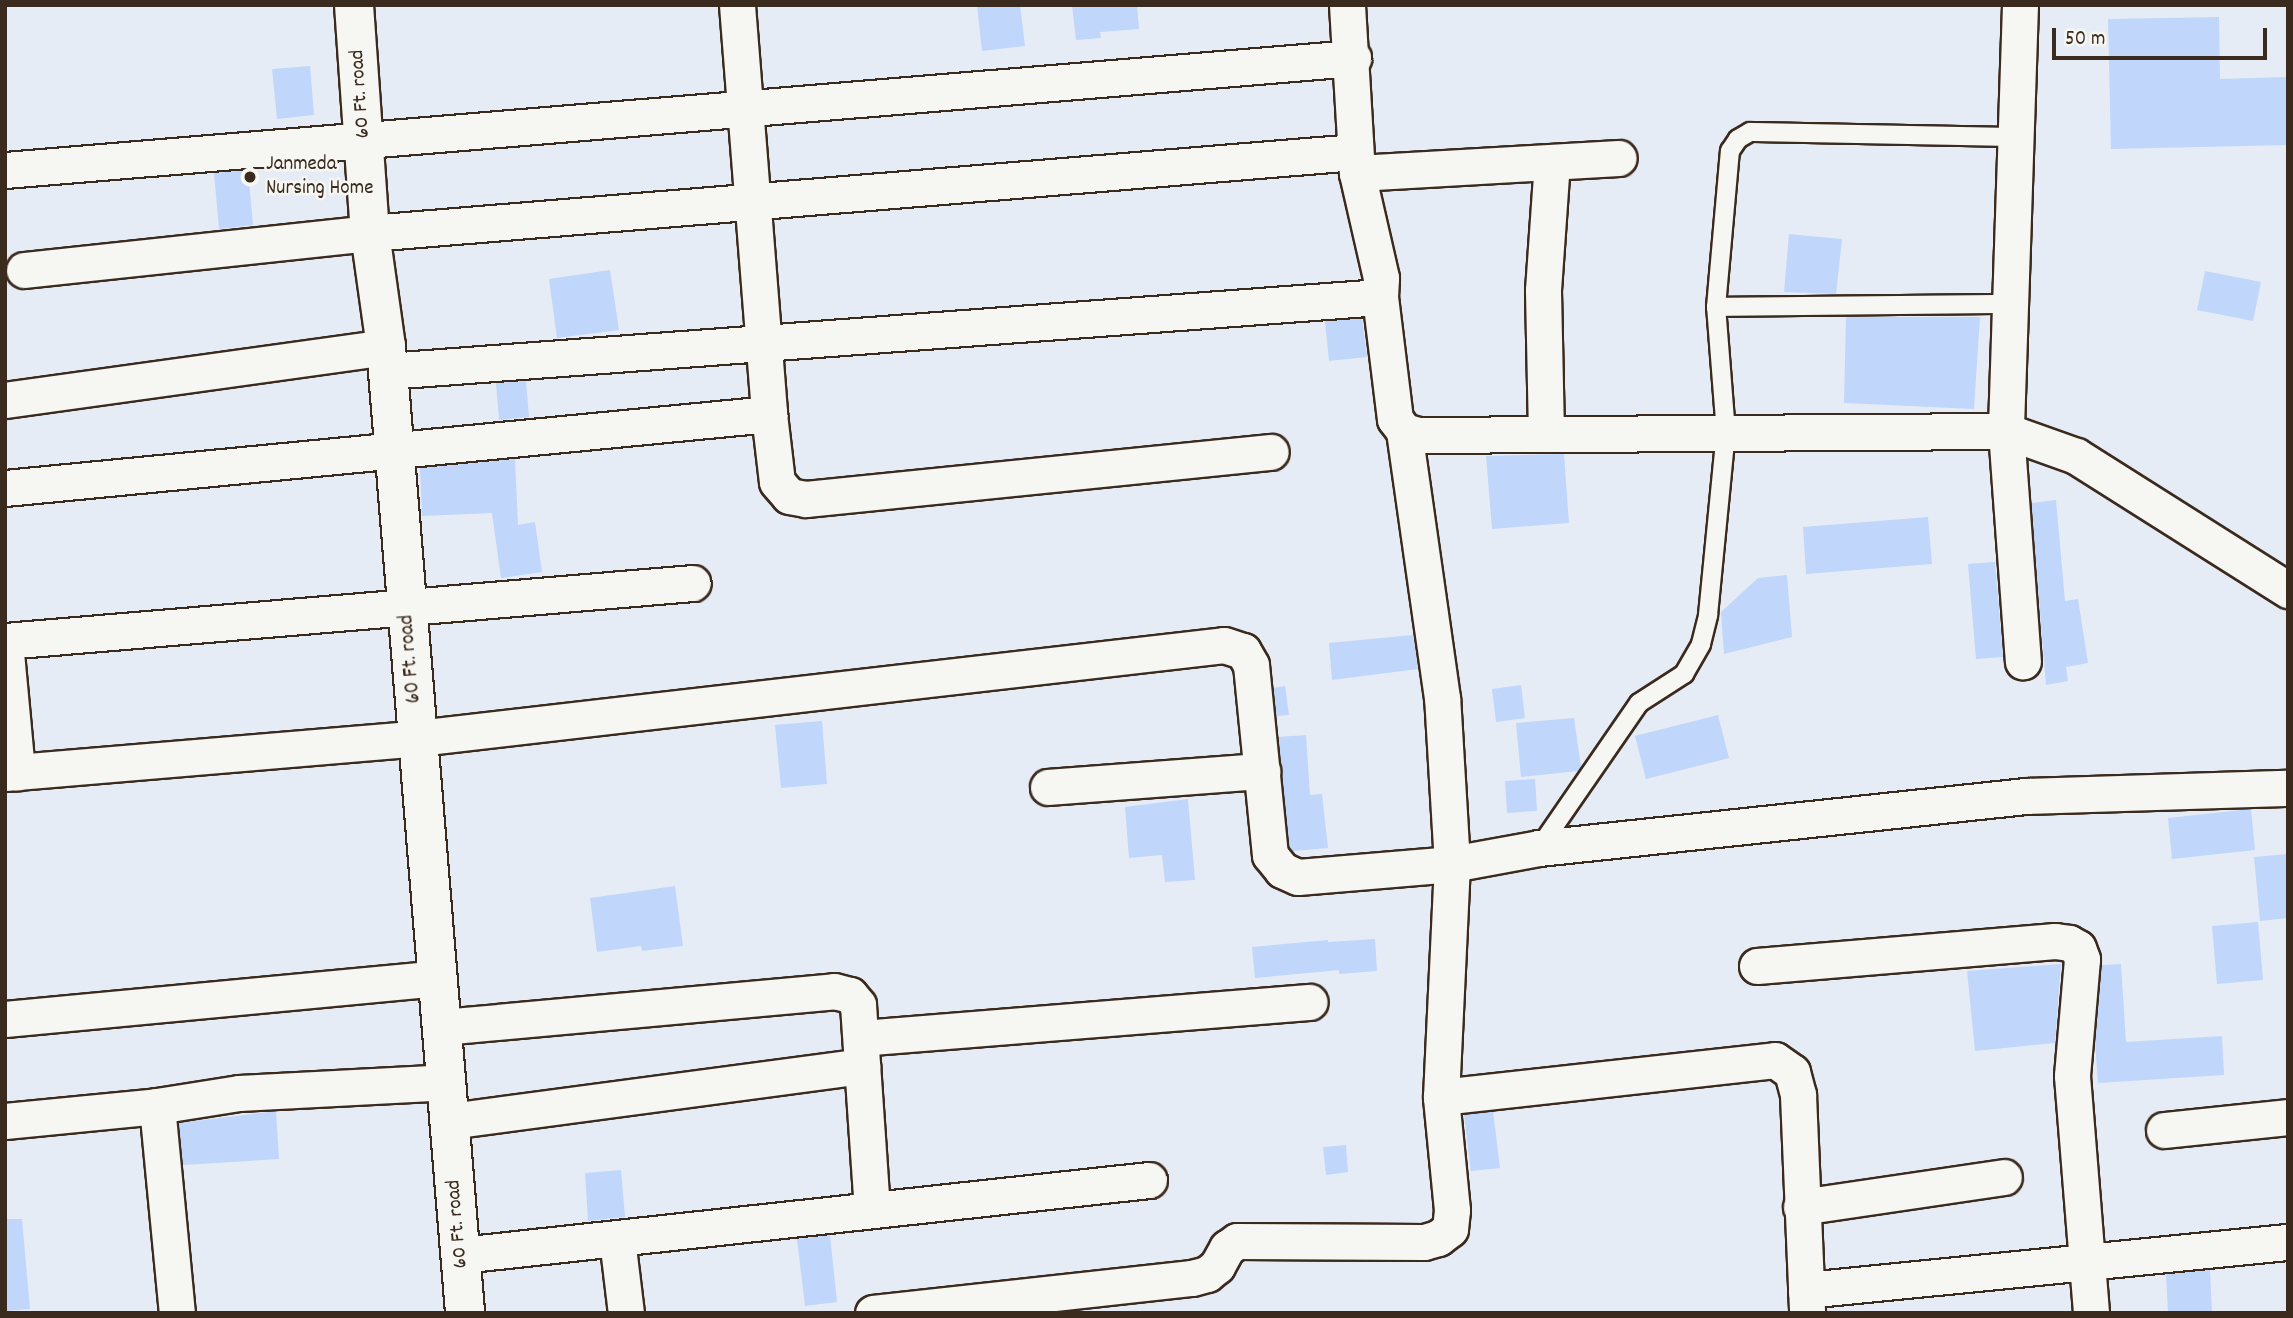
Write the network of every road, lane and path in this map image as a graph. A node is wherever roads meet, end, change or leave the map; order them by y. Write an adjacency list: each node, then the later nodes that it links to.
1 (354, 5): 8 (street, 60 Ft. road)
2 (737, 5): 6 (street)
3 (1347, 5): 5 (street)
4 (2020, 5): 7 (street)
5 (1353, 58): 6 (street); 11 (street)
6 (745, 108): 8 (street); 13 (street)
7 (2016, 137): 17 (street); 18 (lane)
8 (364, 140): 12 (street); 14 (street, 60 Ft. road)
9 (1619, 158): 10 (street)
10 (1552, 162): 11 (street); 26 (street)
11 (1356, 163): 13 (street); 16 (street)
12 (5, 170)
13 (753, 202): 14 (street); 19 (street)
14 (370, 233): 15 (street); 20 (street, 60 Ft. road)
15 (24, 270)
16 (1380, 297): 19 (street); 24 (street)
17 (2010, 304): 18 (lane); 23 (street)
18 (1716, 307): 25 (lane)
19 (765, 342): 20 (street); 22 (street)
20 (387, 359): 21 (street); 27 (street, 60 Ft. road)
21 (5, 400)
22 (769, 414): 27 (street); 28 (street)
23 (2006, 430): 25 (street); 31 (street); 34 (street)
24 (1404, 431): 26 (street); 41 (street)
25 (1726, 433): 26 (street); 40 (lane)
26 (1546, 434)
27 (394, 451): 29 (street); 32 (street, 60 Ft. road)
28 (1271, 452)
29 (5, 488)
30 (694, 583): 32 (street)
31 (2288, 590)
32 (406, 607): 33 (street); 35 (street, 60 Ft. road)
33 (5, 642): 37 (street)
34 (2023, 661)
35 (418, 738): 36 (street); 37 (street); 43 (street, 60 Ft. road)
36 (1262, 771): 38 (street); 41 (street)
37 (11, 772)
38 (1048, 788)
39 (2288, 788): 40 (street)
40 (1539, 848): 41 (street)
41 (1452, 863): 49 (street)
42 (1758, 966): 62 (street)
43 (438, 978): 45 (street); 46 (street, 60 Ft. road)
44 (1310, 1002): 47 (street)
45 (5, 1019)
46 (442, 1027): 47 (street); 48 (street, 60 Ft. road)
47 (861, 1052): 53 (street); 58 (street)
48 (446, 1082): 50 (street); 53 (street, 60 Ft. road)
49 (1441, 1097): 57 (street); 67 (street)
50 (157, 1106): 52 (street); 64 (street)
51 (2288, 1117): 54 (street)
52 (5, 1121)
53 (450, 1121): 61 (street, 60 Ft. road)
54 (2164, 1130)
55 (2004, 1177): 57 (street)
56 (1149, 1180): 58 (street)
57 (1801, 1207): 63 (street)
58 (872, 1208): 59 (street)
59 (617, 1240): 61 (street); 66 (street)
60 (2288, 1242): 62 (street)
61 (461, 1255): 65 (street, 60 Ft. road)
62 (2087, 1261): 63 (street); 68 (street)
63 (1807, 1301)
64 (177, 1313)
65 (465, 1313)
66 (626, 1313)
67 (873, 1313)
68 (2091, 1313)

